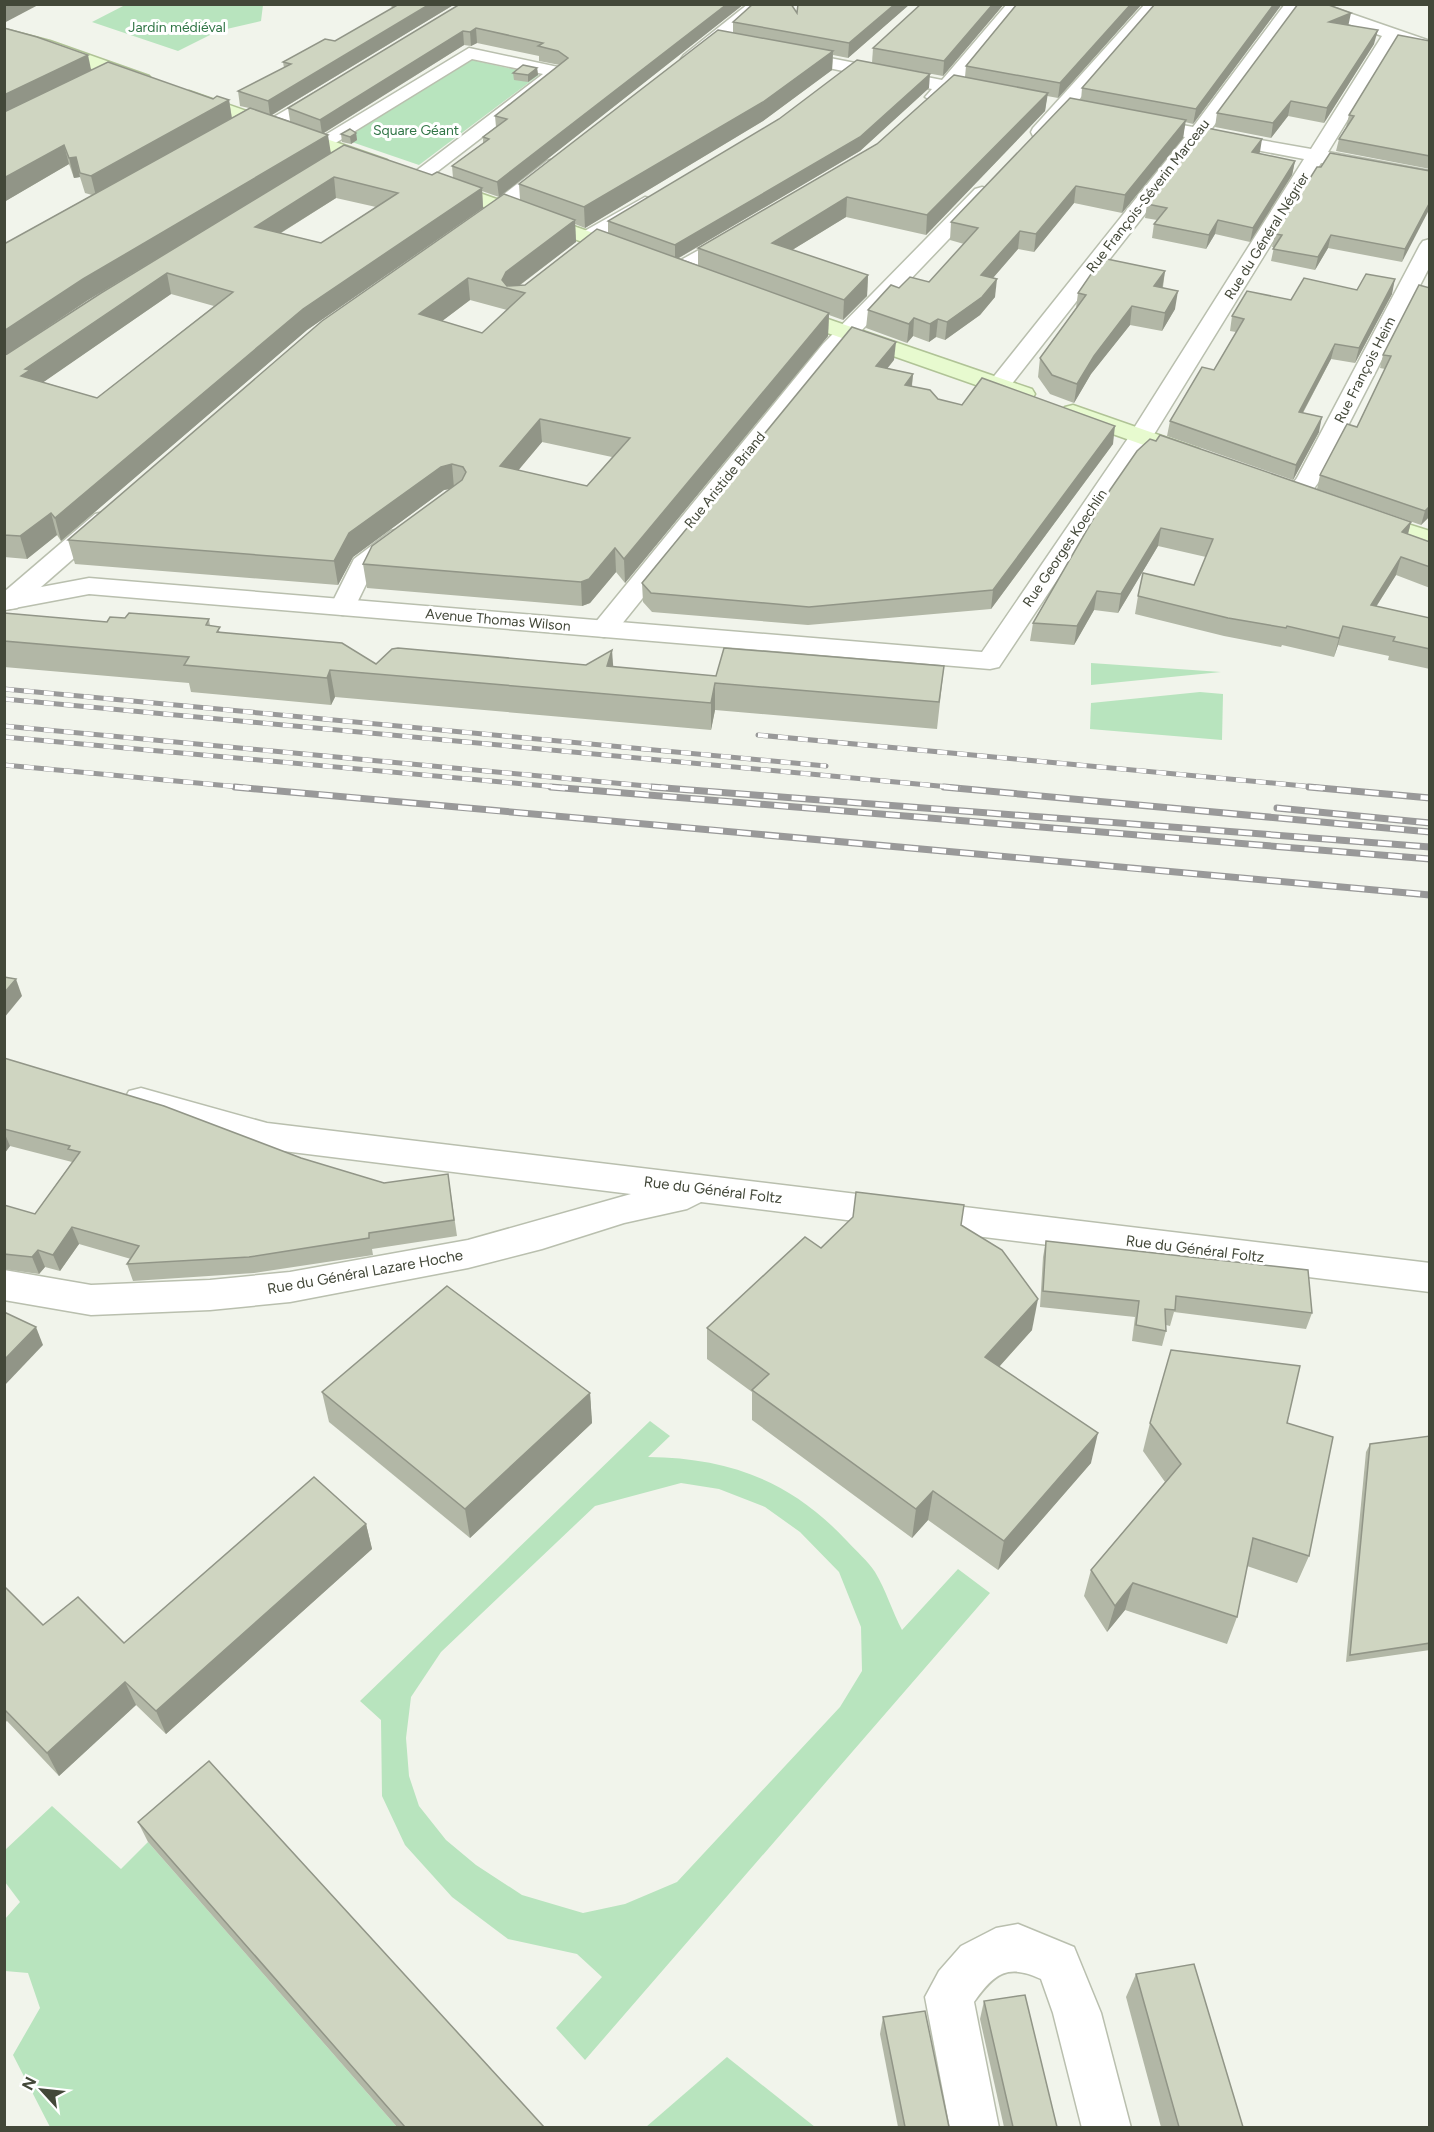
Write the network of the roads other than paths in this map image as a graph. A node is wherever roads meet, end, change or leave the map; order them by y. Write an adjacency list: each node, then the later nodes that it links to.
1 (759, 4): 8 (street)
2 (1016, 4): 19 (street)
3 (1155, 4): 23 (street)
4 (1294, 4): 27 (street, Rue François-Séverin Marceau)
5 (1306, 4): 7 (street)
6 (4, 34): 15 (main road)
7 (1392, 34): 10 (street); 32 (street, Rue du Général Négrier)
8 (715, 40): 9 (street); 14 (street)
9 (740, 45)
10 (1430, 47)
11 (774, 52): 13 (street)
12 (868, 54): 13 (street)
13 (851, 68): 17 (street); 19 (street)
14 (677, 69)
15 (115, 70): 16 (street); 25 (main road)
16 (95, 79)
17 (834, 81)
18 (340, 83): 25 (street)
19 (946, 86): 20 (street); 22 (street)
20 (1008, 98)
21 (1040, 104): 23 (street)
22 (924, 106)
23 (1072, 110): 28 (street)
24 (1116, 119): 27 (street)
25 (260, 121): 26 (street); 29 (main road)
26 (230, 130)
27 (1198, 134): 32 (street); 47 (street, Rue François-Séverin Marceau)
28 (1030, 142)
29 (322, 143): 30 (main road); 35 (street)
30 (349, 152): 33 (street); 35 (main road)
31 (567, 155): 38 (street)
32 (1318, 156): 36 (street); 48 (street, Rue du Général Négrier)
33 (324, 168)
34 (998, 176): 46 (street, Rue Aristide Briand)
35 (418, 177): 38 (main road)
36 (1430, 177)
37 (661, 193): 41 (street)
38 (503, 206): 40 (street); 41 (main road)
39 (750, 228): 43 (street)
40 (460, 236)
41 (587, 244): 43 (main road)
42 (1430, 245): 50 (street, Rue François Heim)
43 (677, 270): 44 (main road)
44 (699, 278)
45 (764, 302): 46 (main road)
46 (848, 333): 47 (main road); 56 (street, Rue Aristide Briand)
47 (999, 385): 48 (main road)
48 (1141, 436): 49 (main road); 57 (street, Rue Georges Koechlin)
49 (1214, 462)
50 (1309, 497): 53 (main road)
51 (119, 506): 54 (street)
52 (417, 524): 55 (street)
53 (1430, 540)
54 (6, 602): 55 (street, Avenue Thomas Wilson)
55 (343, 608): 56 (street, Avenue Thomas Wilson)
56 (604, 629): 57 (street, Avenue Thomas Wilson)
57 (990, 661)
58 (115, 1092): 59 (street, Rue du Général Foltz)
59 (718, 1191): 60 (street, Rue du Général Foltz); 61 (street, Rue du Général Lazare Hoche)
60 (1427, 1284)
61 (4, 1285)
62 (975, 2127): 63 (street)
63 (1107, 2127)

